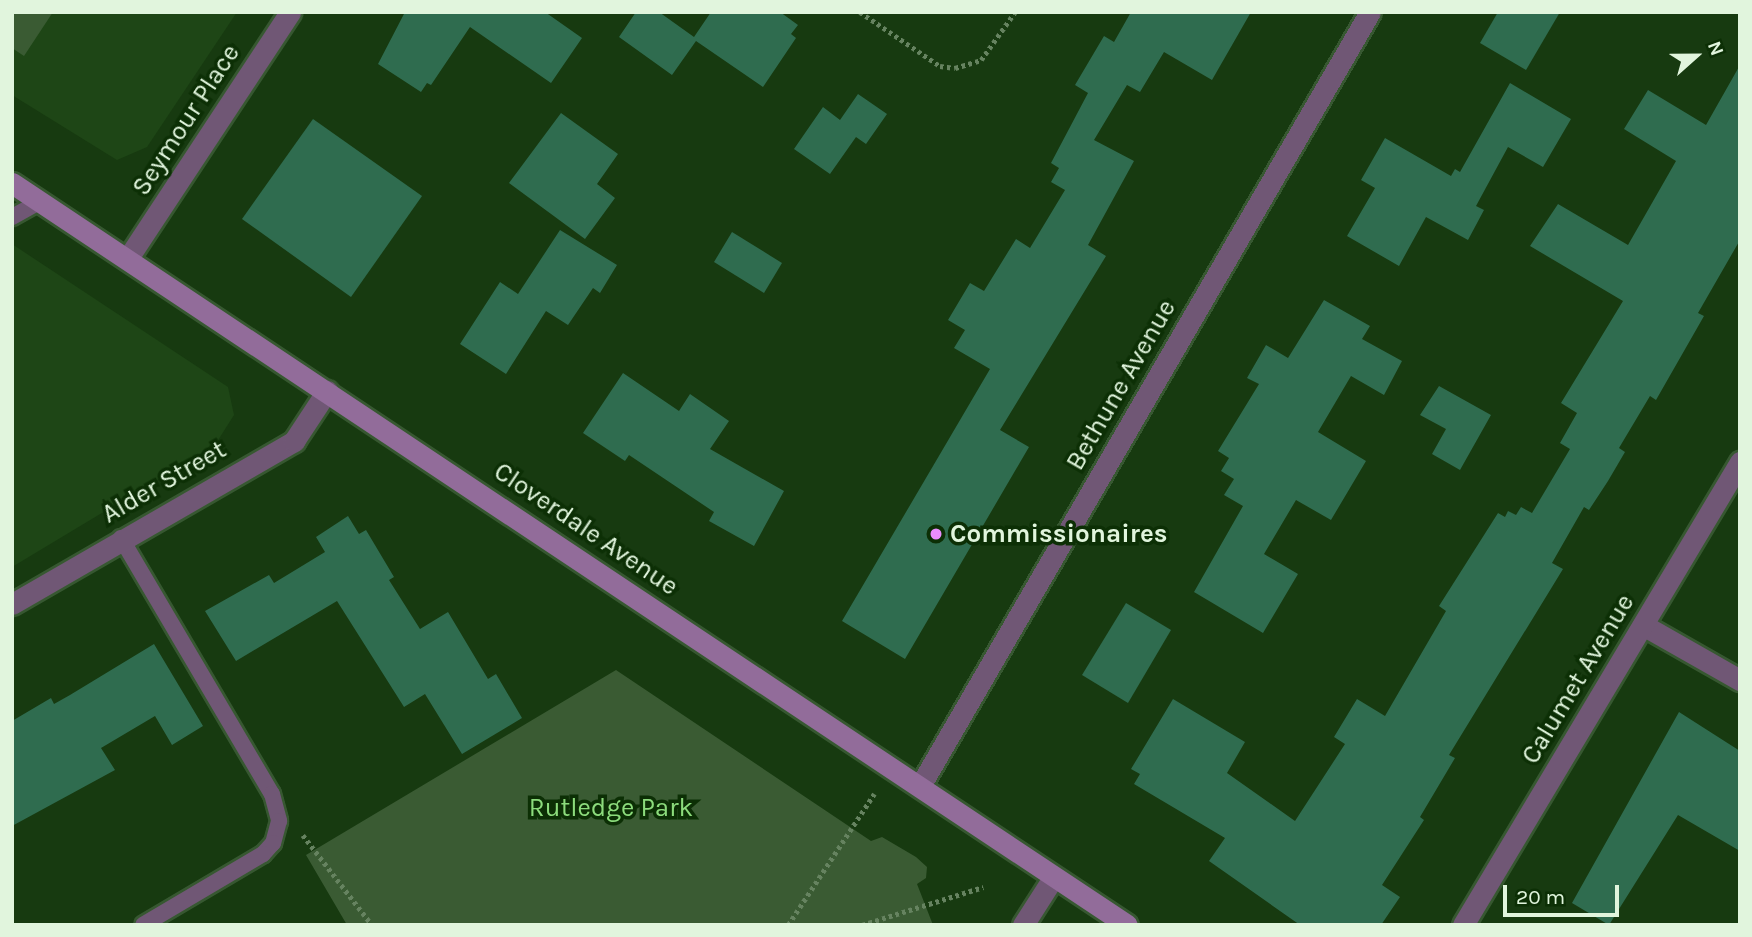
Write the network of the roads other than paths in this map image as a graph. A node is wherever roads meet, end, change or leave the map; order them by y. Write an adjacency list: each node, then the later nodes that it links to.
1 (290, 12): 6 (street, Seymour Place)
2 (1370, 12): 13 (street, Bethune Avenue)
3 (12, 183): 4 (main road, Cloverdale Avenue)
4 (41, 201): 5 (lane); 6 (main road, Cloverdale Avenue)
5 (12, 217)
6 (128, 258): 7 (main road, Cloverdale Avenue)
7 (327, 391): 9 (street, Alder Street); 13 (main road, Cloverdale Avenue)
8 (1740, 462): 11 (street, Calumet Avenue)
9 (121, 538): 10 (street, Alder Street); 15 (lane)
10 (12, 604)
11 (1643, 625): 12 (street); 18 (street, Calumet Avenue)
12 (1740, 680)
13 (920, 786): 14 (main road, Cloverdale Avenue)
14 (1053, 878): 16 (street); 17 (main road, Cloverdale Avenue)
15 (144, 925)
16 (1023, 925)
17 (1127, 925)
18 (1463, 925)

